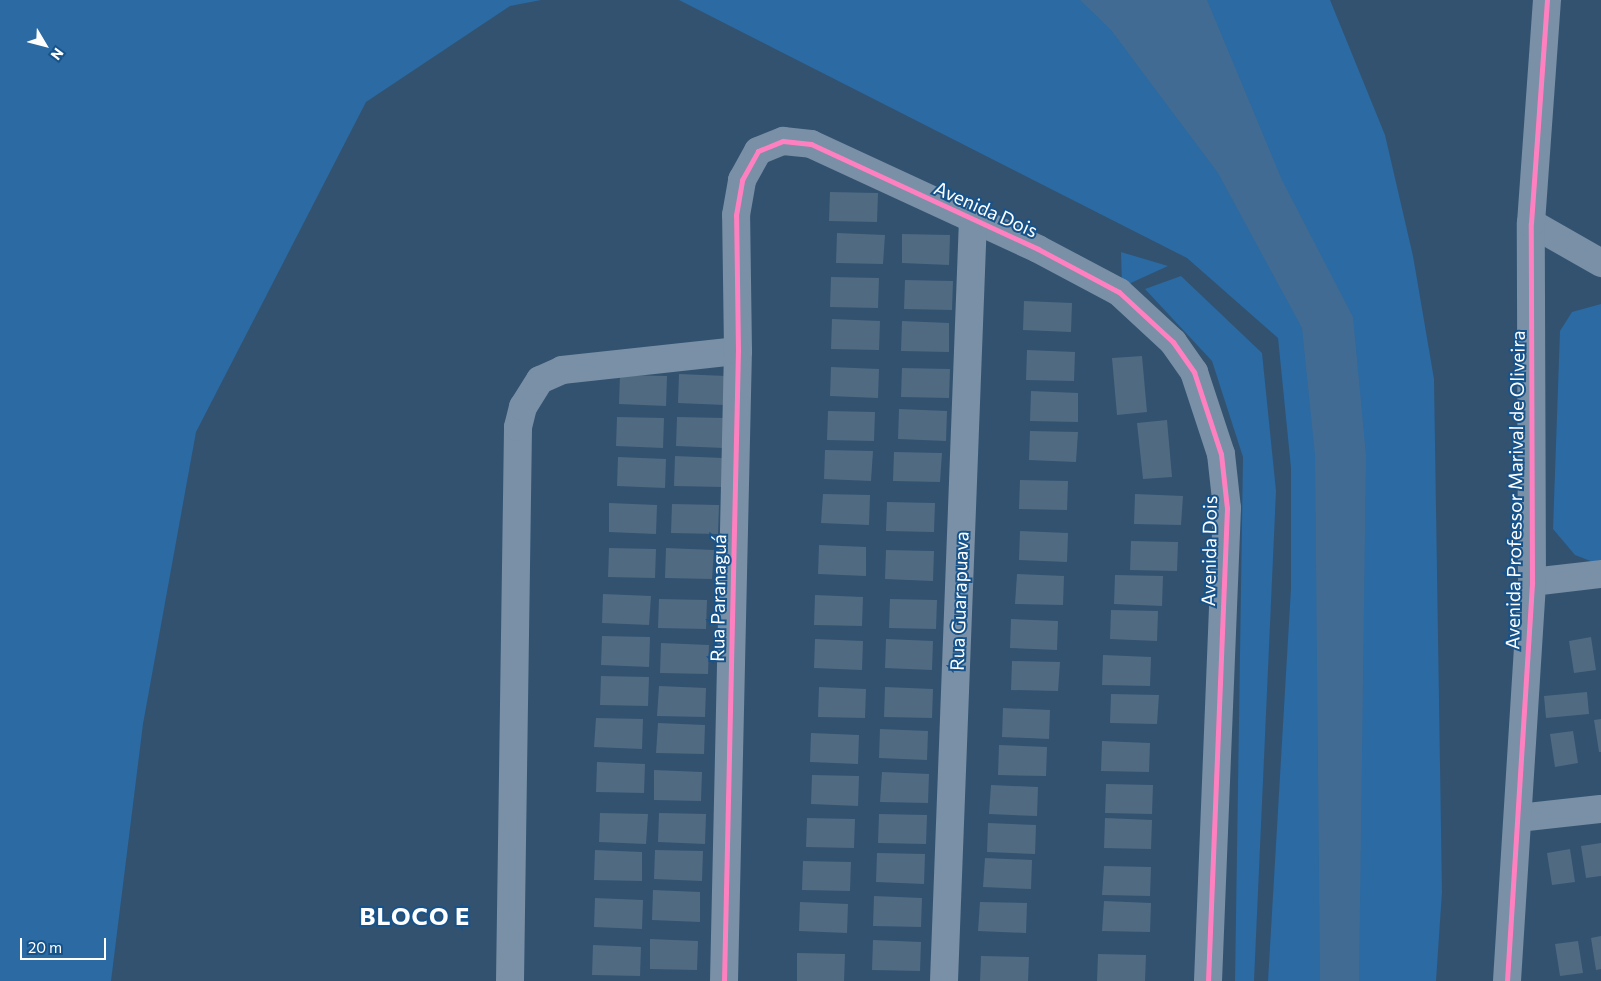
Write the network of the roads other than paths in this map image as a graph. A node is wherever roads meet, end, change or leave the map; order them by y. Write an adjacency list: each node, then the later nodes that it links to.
1 (1547, 0): 4 (street, Avenida Professor Marival de Oliveira)
2 (736, 215): 3 (street, Avenida Dois); 6 (street, Rua Paranaguá)
3 (973, 220): 13 (street, Rua Guarapuava); 14 (street, Avenida Dois)
4 (1532, 222): 5 (street); 8 (street, Avenida Professor Marival de Oliveira)
5 (1601, 263)
6 (738, 351): 11 (street); 12 (street, Rua Paranaguá)
7 (1601, 574): 8 (street)
8 (1532, 582): 10 (street, Avenida Professor Marival de Oliveira)
9 (1601, 809): 10 (street)
10 (1519, 818): 15 (street, Avenida Professor Marival de Oliveira)
11 (510, 981)
12 (724, 981)
13 (944, 981)
14 (1208, 981)
15 (1507, 981)

